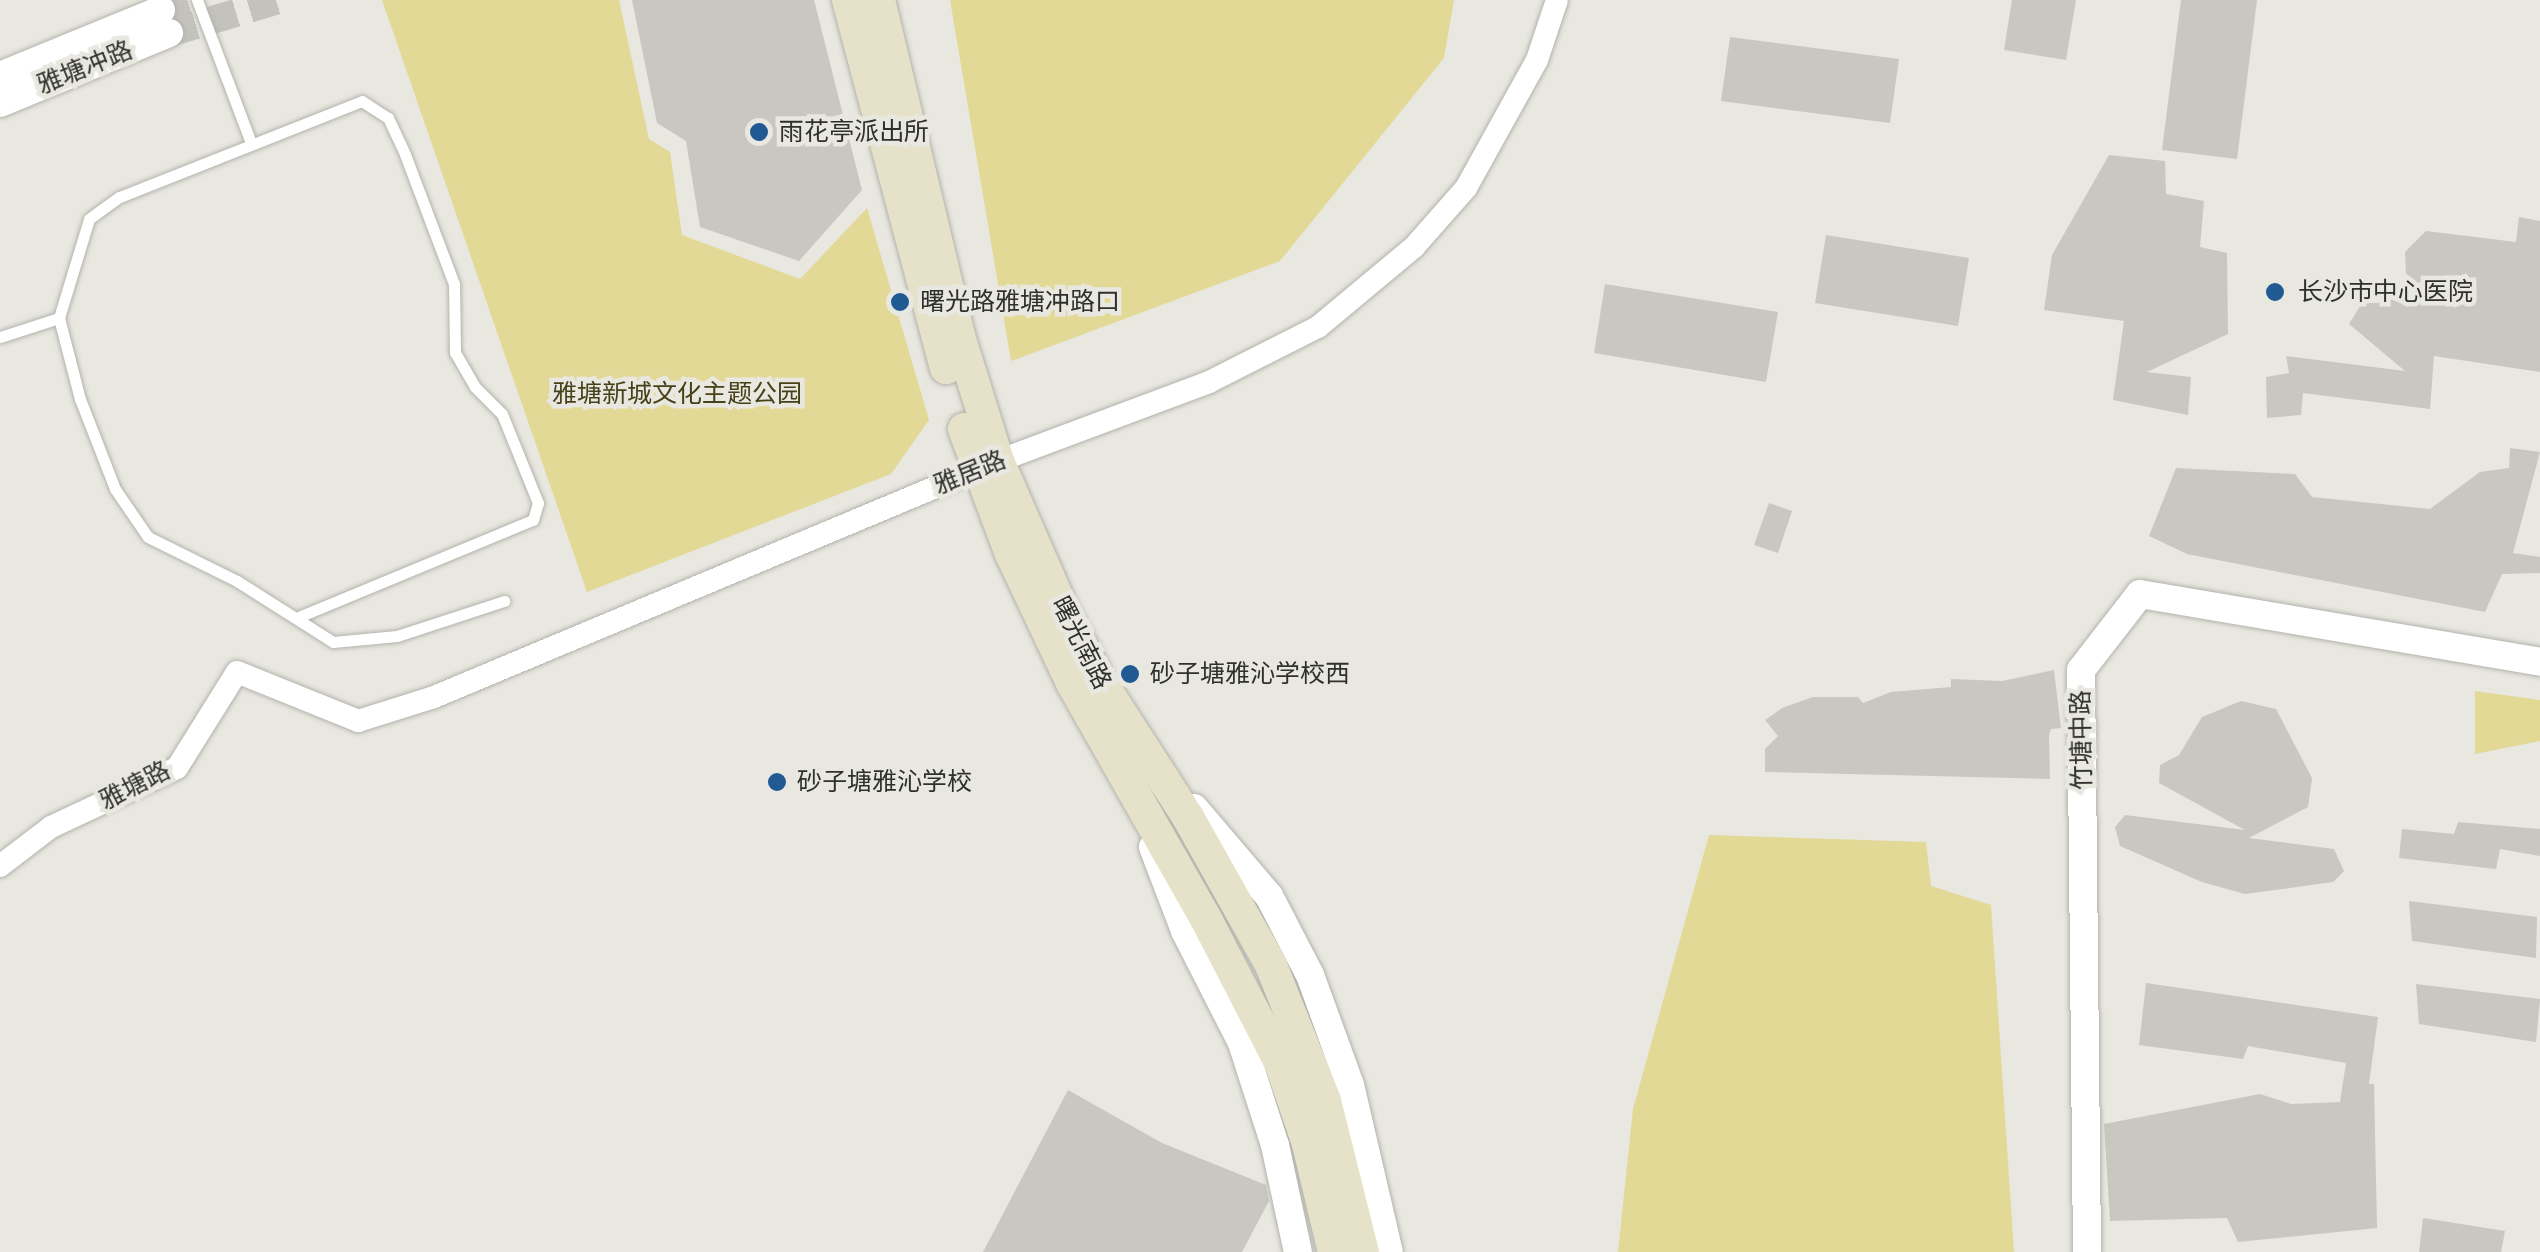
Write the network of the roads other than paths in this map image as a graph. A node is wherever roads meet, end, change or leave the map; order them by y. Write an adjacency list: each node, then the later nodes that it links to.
1 (197, 0): 7 (lane)
2 (848, 0): 10 (main road, 曙光南路)
3 (879, 0): 10 (main road, 曙光南路)
4 (1557, 0): 10 (street, 雅居路)
5 (0, 76): 6 (street, 雅塘冲路)
6 (0, 103)
7 (251, 143): 8 (lane); 12 (lane)
8 (59, 318): 9 (lane); 12 (lane)
9 (0, 338)
10 (988, 465): 14 (street, 雅居路); 15 (main road, 曙光南路)
11 (504, 600): 12 (lane)
12 (296, 618)
13 (2540, 662): 21 (street, 竹塘中路)
14 (237, 672): 16 (street, 雅塘路)
15 (1140, 769): 17 (street); 18 (main road, 曙光南路); 19 (main road, 曙光南路); 20 (street)
16 (0, 866)
17 (1298, 1252)
18 (1334, 1252)
19 (1363, 1252)
20 (1390, 1252)
21 (2087, 1252)

